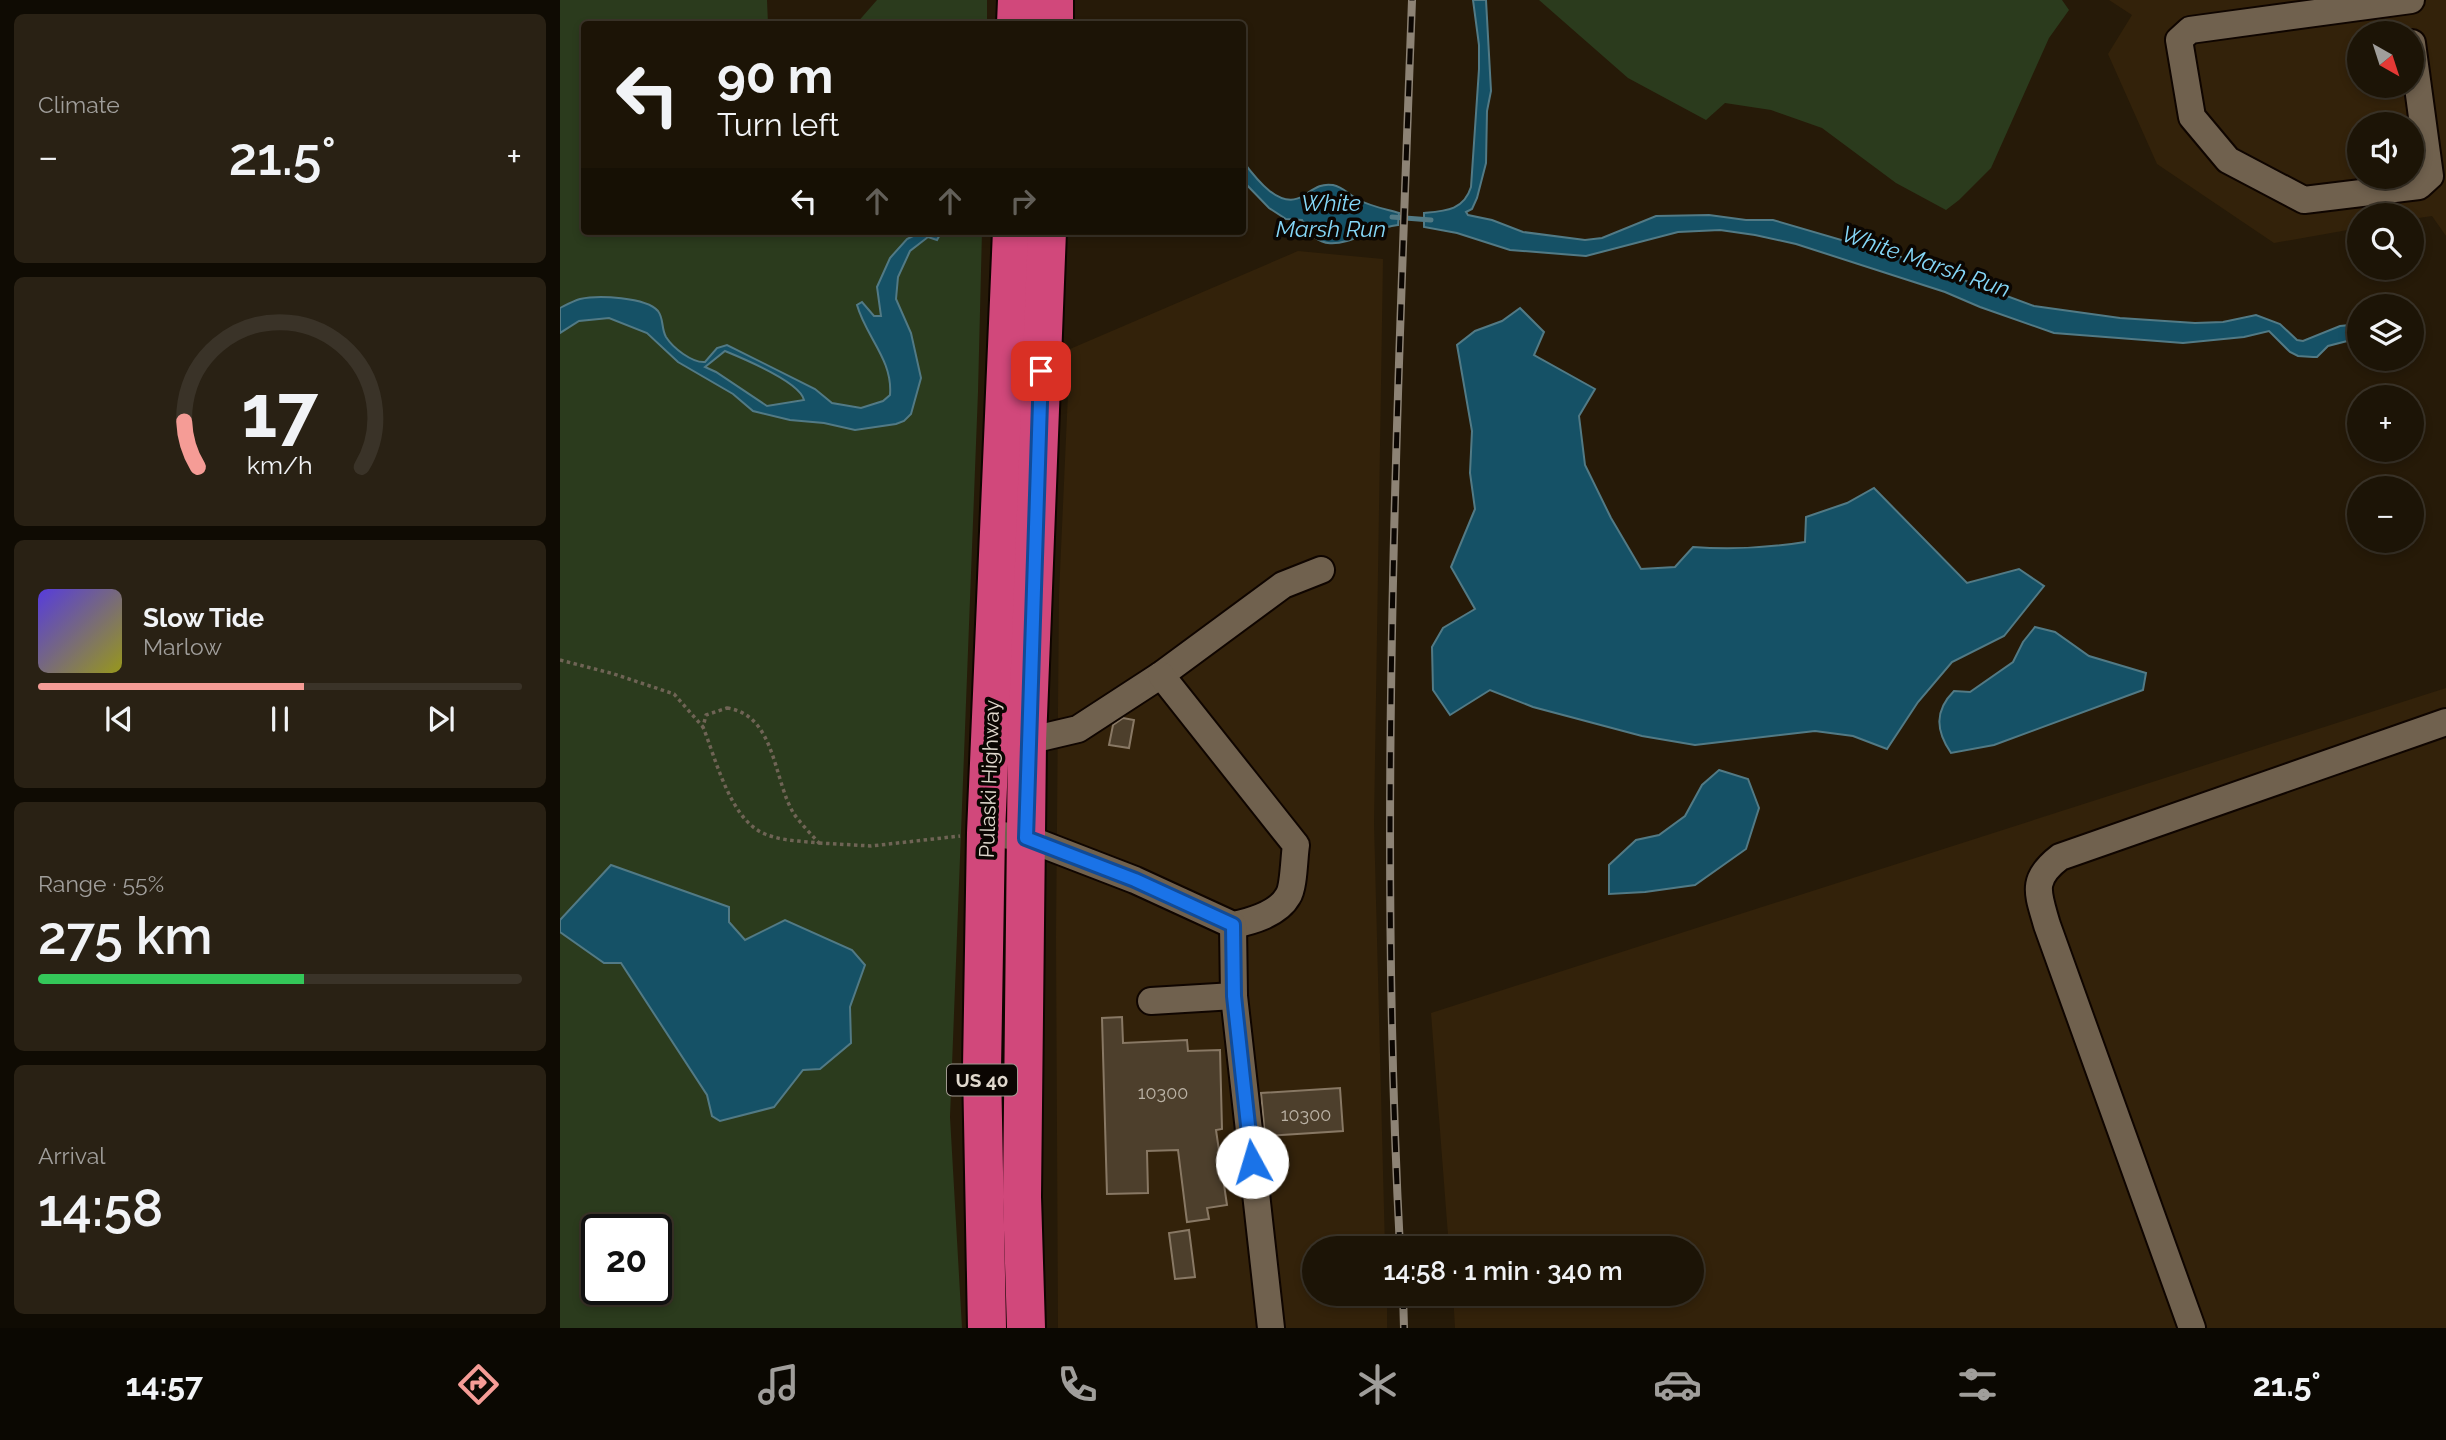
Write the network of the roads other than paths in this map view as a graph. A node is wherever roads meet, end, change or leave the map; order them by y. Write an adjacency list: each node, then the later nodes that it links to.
1 (1017, 0): 4 (highway)
2 (1054, 0): 5 (highway)
3 (2408, 1): 6 (lane); 7 (lane)
4 (1016, 21)
5 (1054, 21)
6 (2409, 21)
7 (2419, 98)
8 (1012, 235): 14 (highway, Pulaski Highway / US 40)
9 (1047, 235): 13 (highway, Pulaski Highway / US 40)
10 (1321, 570): 11 (lane)
11 (1161, 675): 13 (lane); 16 (lane)
12 (2446, 722): 22 (lane)
13 (1027, 741): 15 (highway, Pulaski Highway / US 40)
14 (986, 833): 15 (lane); 19 (highway, Pulaski Highway / US 40)
15 (1026, 838): 16 (lane); 20 (highway, Pulaski Highway / US 40)
16 (1233, 925): 17 (lane)
17 (1234, 996): 18 (lane); 21 (lane)
18 (1151, 1001)
19 (987, 1328)
20 (1026, 1328)
21 (1271, 1328)
22 (2192, 1328)

